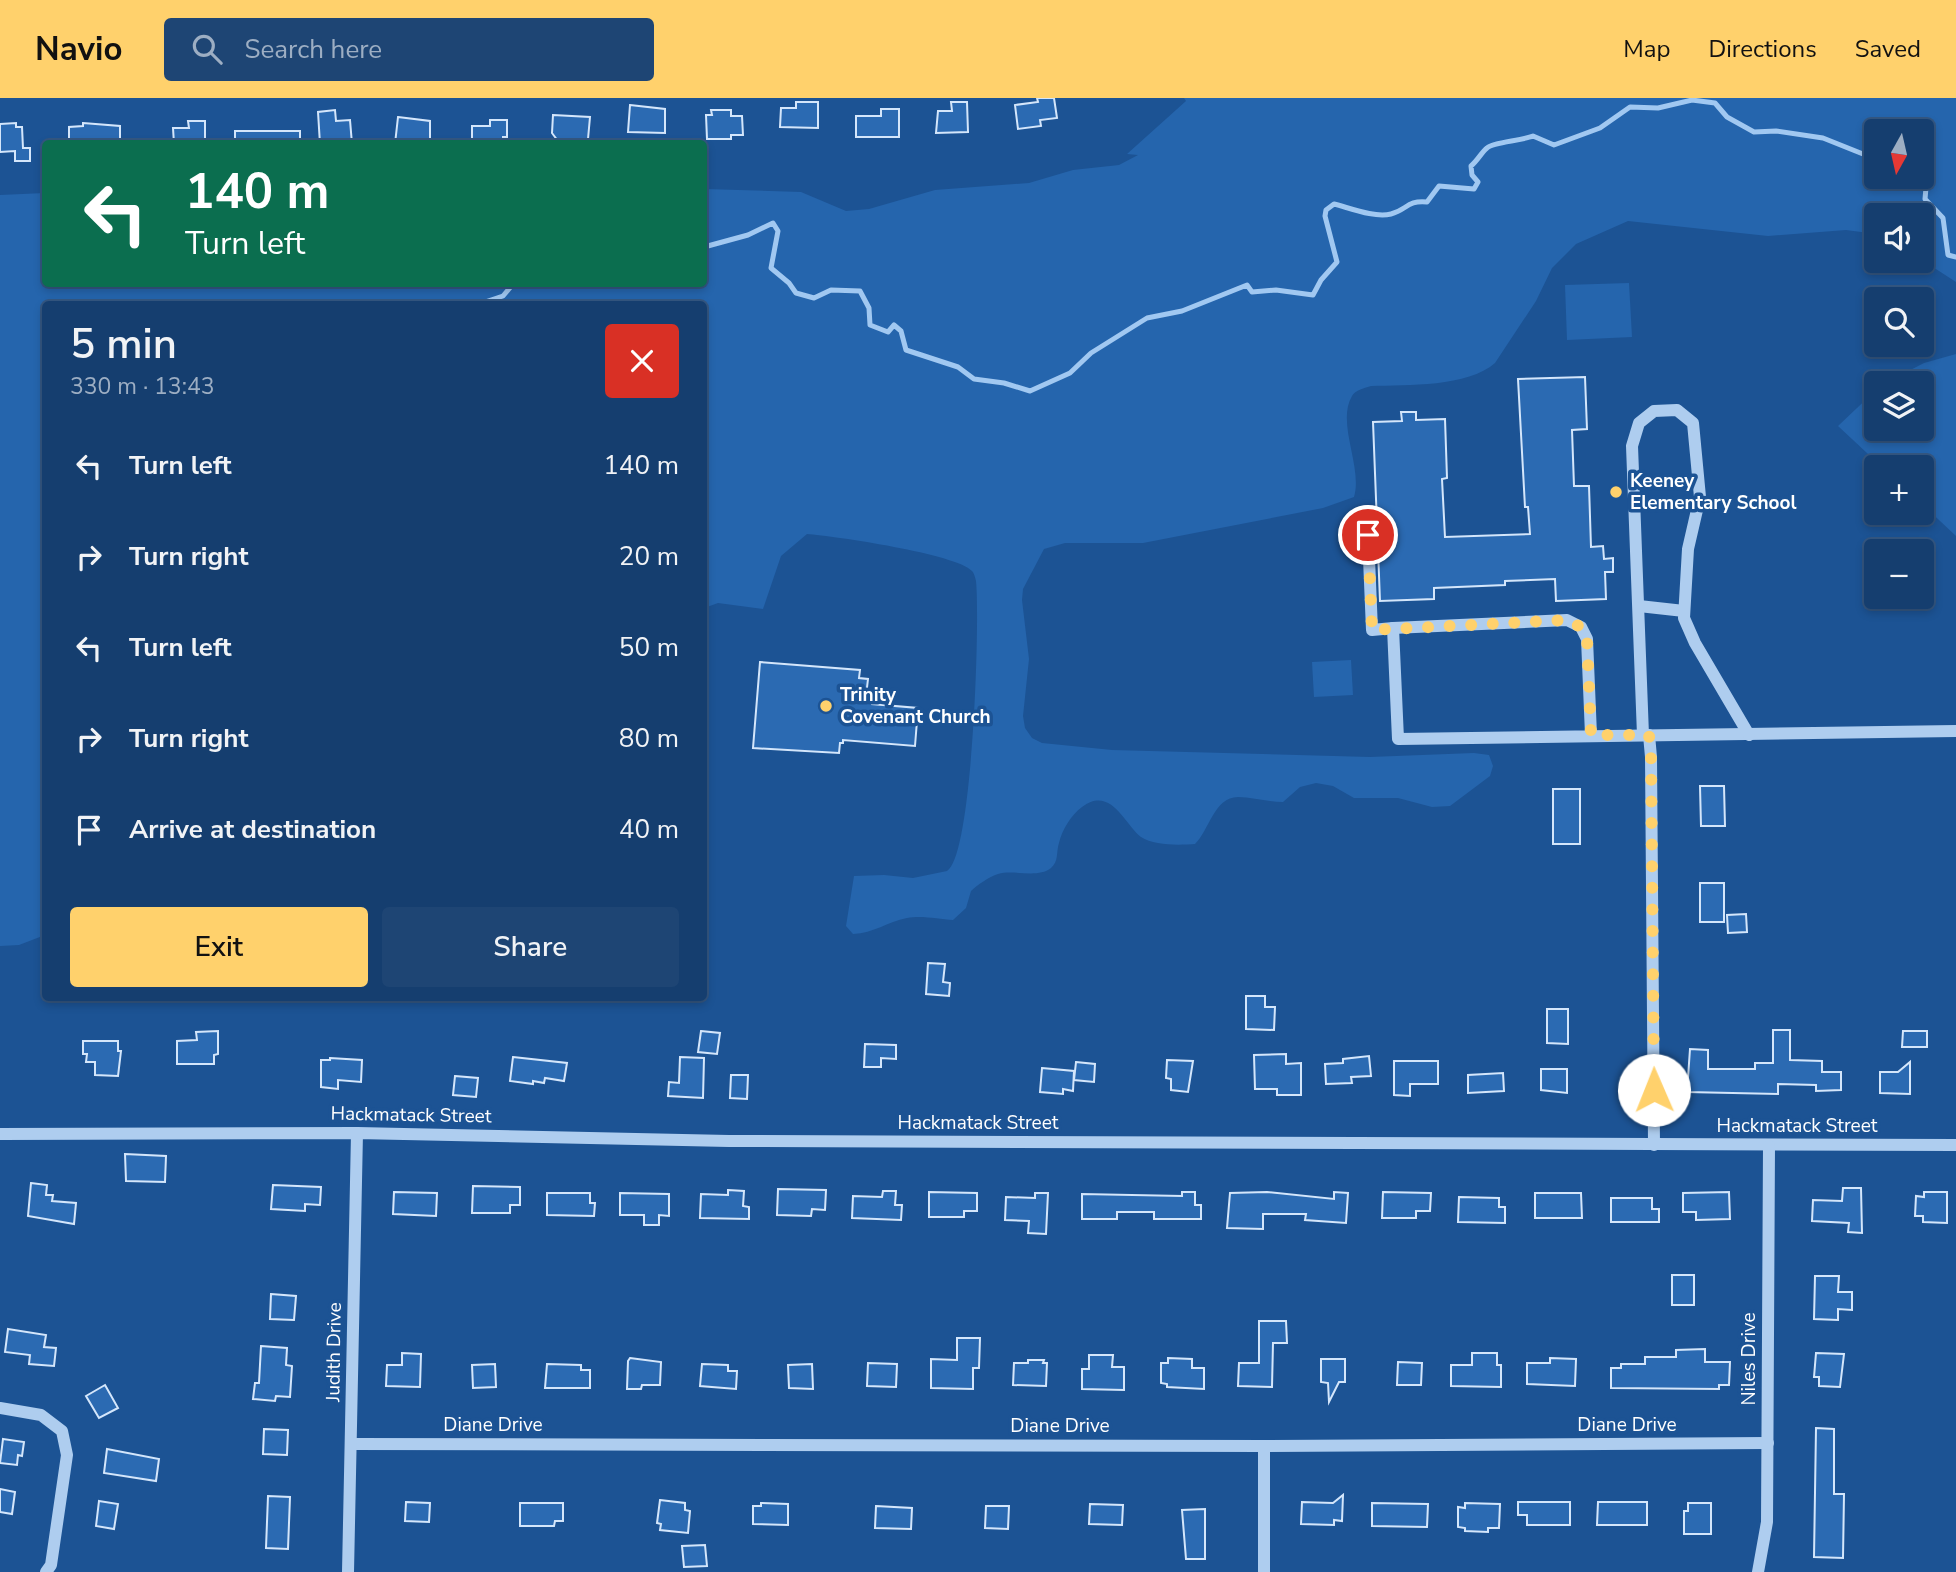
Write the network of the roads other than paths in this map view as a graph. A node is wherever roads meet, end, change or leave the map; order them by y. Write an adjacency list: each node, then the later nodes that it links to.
1 (1367, 511): 4 (street)
2 (1639, 606): 3 (street); 3 (street); 7 (street)
3 (1684, 611): 8 (street)
4 (1393, 628): 6 (street); 6 (street)
5 (1956, 731): 8 (street)
6 (1591, 735): 7 (street)
7 (1646, 735): 8 (street); 12 (street)
8 (1749, 735)
9 (357, 1133): 10 (street, Hackmatack Street); 12 (street, Hackmatack Street); 16 (street, Judith Drive)
10 (0, 1134)
11 (1956, 1144): 13 (street, Hackmatack Street)
12 (1654, 1145): 13 (street, Hackmatack Street)
13 (1769, 1146): 15 (street, Niles Drive)
14 (0, 1408): 18 (street)
15 (1768, 1443): 17 (street, Diane Drive); 21 (street, Niles Drive)
16 (352, 1444): 17 (street, Diane Drive); 19 (street, Judith Drive)
17 (1264, 1446): 20 (street)
18 (46, 1572)
19 (348, 1572)
20 (1264, 1572)
21 (1758, 1572)

